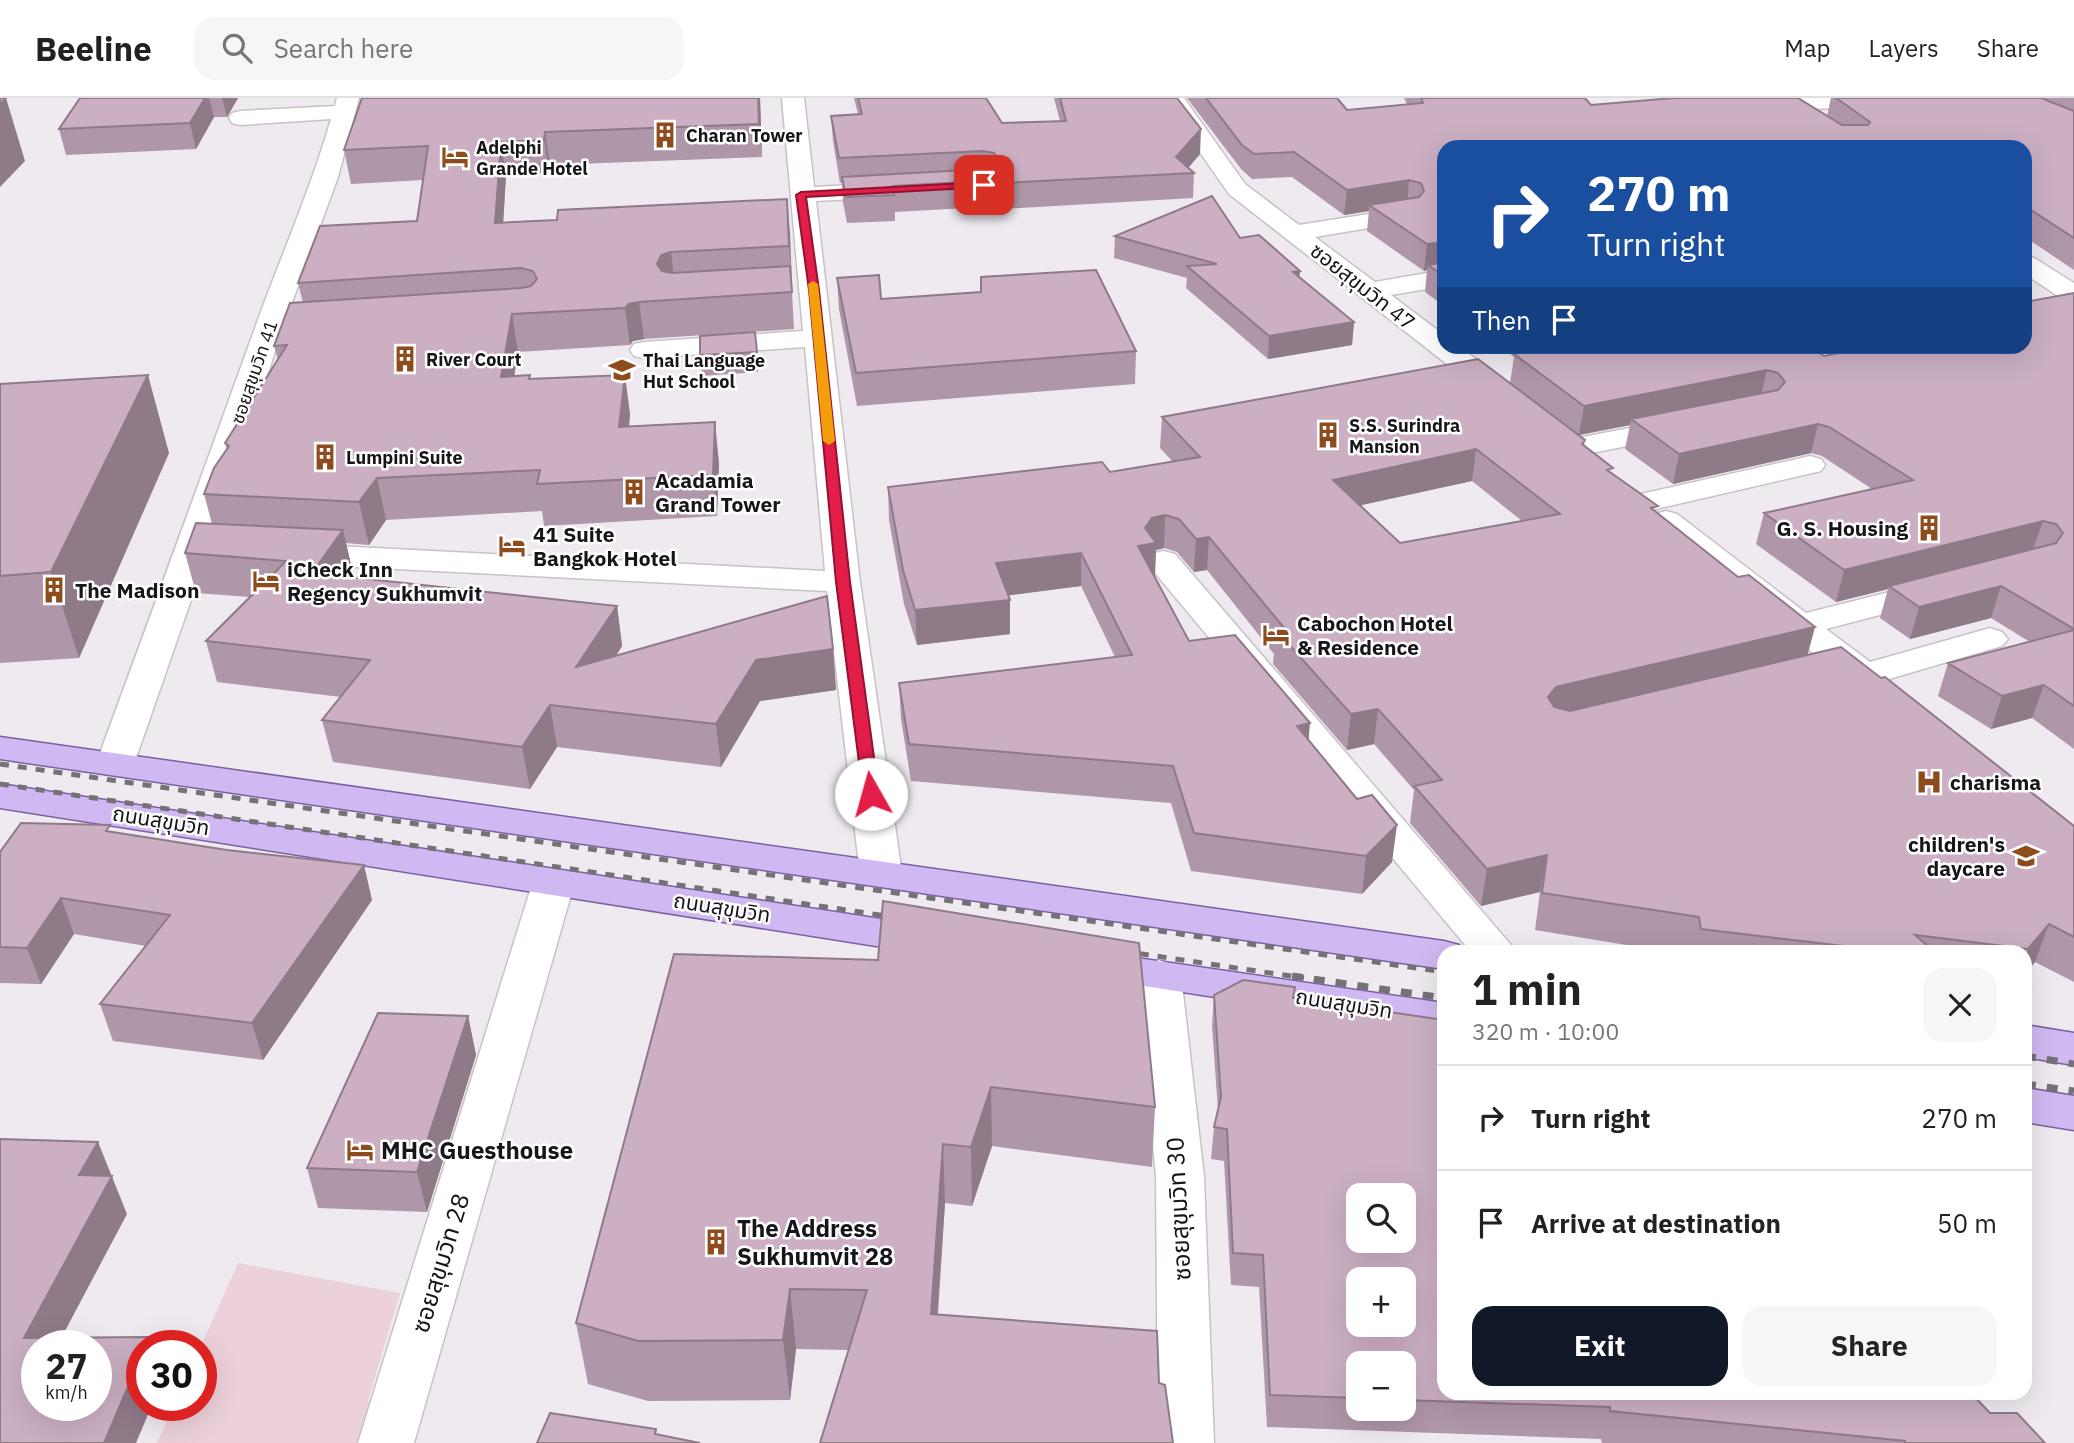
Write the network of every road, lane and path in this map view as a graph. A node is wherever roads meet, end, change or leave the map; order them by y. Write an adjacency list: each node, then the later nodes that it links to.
1 (793, 98): 10 (street)
2 (1173, 98): 12 (street, ซอยสุขุมวิท 47)
3 (1948, 98): 5 (street)
4 (348, 102): 7 (street); 25 (street, ซอยสุขุมวิท 41)
5 (1786, 104): 6 (street); 8 (street)
6 (1734, 107)
7 (240, 118)
8 (1818, 125)
9 (918, 188): 10 (street)
10 (801, 195): 17 (street)
11 (1407, 215): 12 (street)
12 (1294, 233): 15 (street, ซอยสุขุมวิท 47)
13 (2032, 268): 16 (street)
14 (1437, 279): 15 (street)
15 (1370, 291): 18 (street, ซอยสุขุมวิท 47)
16 (2074, 295)
17 (819, 338): 19 (street); 29 (street)
18 (1437, 343)
19 (644, 350)
20 (1451, 354): 22 (street, ซอยสุขุมวิท 47)
21 (1707, 422): 22 (street)
22 (1551, 432): 24 (street, ซอยสุขุมวิท 47)
23 (1810, 466): 24 (street)
24 (1623, 487): 31 (street, ซอยสุขุมวิท 47)
25 (191, 548): 26 (street); 37 (street, ซอยสุขุมวิท 41)
26 (230, 550)
27 (272, 553): 29 (street)
28 (1163, 561): 42 (street)
29 (843, 582): 39 (street)
30 (1969, 582): 31 (street)
31 (1800, 625): 33 (street, ซอยสุขุมวิท 47)
32 (1990, 639): 33 (street)
33 (1858, 669): 34 (street); 35 (street, ซอยสุขุมวิท 47)
34 (1811, 673)
35 (1895, 699)
36 (0, 748): 37 (main road)
37 (115, 764): 39 (main road)
38 (0, 796): 40 (main road, ถนนสุขุมวิท)
39 (881, 874): 41 (main road); 44 (main road)
40 (554, 881): 41 (main road, ถนนสุขุมวิท); 52 (street, ซอยสุขุมวิท 28)
41 (841, 926): 43 (main road, ถนนสุขุมวิท)
42 (1489, 945)
43 (971, 947)
44 (1437, 954)
45 (1052, 959): 46 (main road, ถนนสุขุมวิท)
46 (1159, 975): 47 (main road, ถนนสุขุมวิท); 53 (street, ซอยสุขุมวิท 30)
47 (1437, 1017)
48 (2032, 1042): 49 (main road)
49 (2074, 1049)
50 (2032, 1106): 51 (main road)
51 (2074, 1113)
52 (386, 1443)
53 (1186, 1443)

